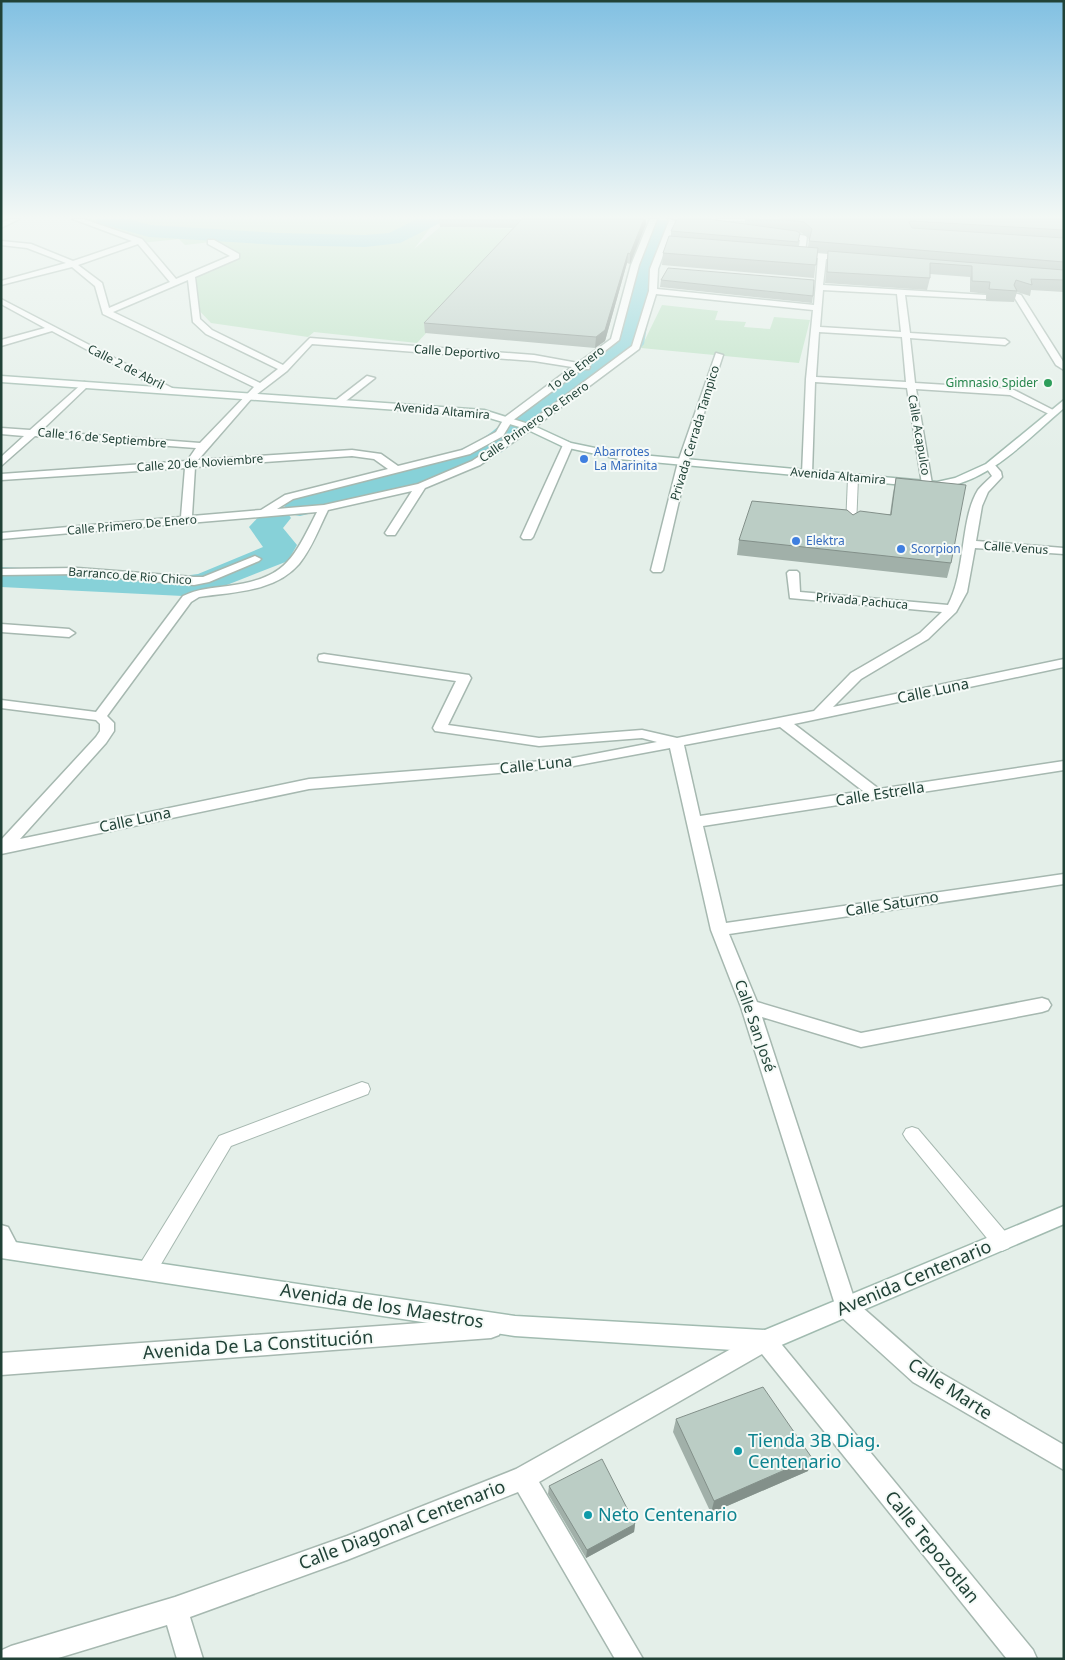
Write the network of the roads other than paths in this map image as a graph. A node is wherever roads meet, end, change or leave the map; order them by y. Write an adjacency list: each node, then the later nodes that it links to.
1 (103, 296): 14 (street)
2 (143, 296): 14 (street)
3 (193, 296): 23 (street)
4 (627, 296): 21 (street, 1o de Enero)
5 (651, 296): 24 (street, Calle Primero De Enero)
6 (706, 296): 13 (street)
7 (819, 296): 13 (street)
8 (901, 296): 17 (street, Calle Acapulco)
9 (974, 296): 11 (street)
10 (1018, 296): 22 (street)
11 (983, 297)
12 (1, 301): 15 (street, Calle 2 de Abril)
13 (817, 308): 16 (street)
14 (106, 312): 29 (street)
15 (50, 329): 19 (street); 31 (street, Calle 2 de Abril)
16 (814, 329): 17 (street); 27 (street)
17 (904, 335): 18 (street); 30 (street, Calle Acapulco)
18 (1005, 342)
19 (1, 343)
20 (719, 355): 42 (street, Privada Cerrada Tampico)
21 (583, 366): 23 (street, Calle Deportivo); 24 (street, Calle Deportivo); 36 (street, 1o de Enero)
22 (1064, 367)
23 (284, 369): 29 (street)
24 (601, 372): 37 (street, Calle Primero De Enero)
25 (370, 378): 33 (street)
26 (1, 379): 28 (street, Avenida Altamira)
27 (811, 379): 30 (street); 47 (street)
28 (84, 385): 31 (street, Avenida Altamira); 39 (street)
29 (259, 386): 32 (street)
30 (911, 386): 35 (street); 50 (street, Calle Acapulco)
31 (171, 391): 32 (street, Avenida Altamira)
32 (249, 396): 33 (street, Avenida Altamira); 41 (street)
33 (338, 402): 36 (street, Avenida Altamira)
34 (1064, 403): 35 (street, Avenida Altamira)
35 (1052, 412): 45 (street, Avenida Altamira)
36 (508, 419): 37 (street, Avenida Altamira); 46 (street, Calle Primero De Enero)
37 (529, 427): 40 (street, Avenida Altamira); 51 (street, Calle Primero De Enero)
38 (1, 431): 39 (street, Calle 16 de Septiembre)
39 (32, 433): 41 (street, Calle 16 de Septiembre); 43 (street)
40 (568, 445): 42 (street, Avenida Altamira); 58 (street)
41 (203, 446): 44 (street)
42 (683, 462): 47 (street, Avenida Altamira); 62 (street, Privada Cerrada Tampico)
43 (1, 463)
44 (190, 464): 46 (street, Calle 20 de Noviembre); 48 (street, Calle 20 de Noviembre); 54 (street)
45 (990, 466): 50 (street, Avenida Altamira); 59 (street)
46 (395, 469): 53 (street, Calle Primero De Enero)
47 (807, 474): 49 (street, Avenida Altamira)
48 (1, 477)
49 (853, 478): 50 (street, Avenida Altamira); 55 (lane)
50 (928, 484)
51 (421, 486): 52 (street, Calle Primero De Enero); 56 (street)
52 (324, 508): 53 (street, Calle Primero De Enero); 72 (street, Barranco de Rio Chico)
53 (262, 513): 54 (street, Calle Primero De Enero)
54 (186, 520): 57 (street, Calle Primero De Enero)
55 (851, 526)
56 (391, 533)
57 (1, 536)
58 (527, 538)
59 (969, 544): 60 (street, Calle Venus); 65 (street)
60 (1064, 551)
61 (255, 559): 63 (street, Barranco de Rio Chico)
62 (657, 570)
63 (1, 572)
64 (793, 573): 65 (street, Privada Pachuca)
65 (952, 609): 71 (street)
66 (1, 628): 67 (street)
67 (68, 633)
68 (324, 658): 74 (street)
69 (1064, 663): 71 (street, Calle Luna)
70 (1, 704): 72 (street)
71 (818, 715): 73 (street, Calle Luna)
72 (100, 716): 78 (street)
73 (783, 722): 74 (street, Calle Luna); 76 (street)
74 (676, 742): 77 (street, Calle San José); 78 (street, Calle Luna)
75 (1064, 765): 76 (street, Calle Estrella)
76 (877, 795): 77 (street, Calle Estrella)
77 (695, 822): 80 (street, Calle San José)
78 (3, 849)
79 (1064, 878): 80 (street, Calle Saturno)
80 (719, 930): 82 (street, Calle San José)
81 (1042, 1005): 82 (street)
82 (750, 1007): 89 (street, Calle San José)
83 (362, 1090): 88 (lane)
84 (912, 1134): 86 (lane)
85 (1064, 1215): 86 (street, Avenida Centenario)
86 (1002, 1242): 89 (street, Avenida Centenario)
87 (4, 1244): 88 (street, Avenida de los Maestros)
88 (147, 1270): 90 (street, Avenida de los Maestros)
89 (846, 1308): 91 (street, Avenida Centenario); 93 (street, Calle Marte)
90 (515, 1326): 91 (street, Avenida de los Maestros); 92 (street, Avenida De La Constitución)
91 (765, 1341): 94 (street, Calle Diagonal Centenario); 99 (street, Calle Tepozotlan)
92 (1, 1364)
93 (1064, 1458)
94 (523, 1478): 95 (street, Calle Diagonal Centenario); 98 (street)
95 (175, 1610): 96 (street, Calle Diagonal Centenario); 97 (street)
96 (14, 1658)
97 (190, 1659)
98 (630, 1659)
99 (1024, 1659)

